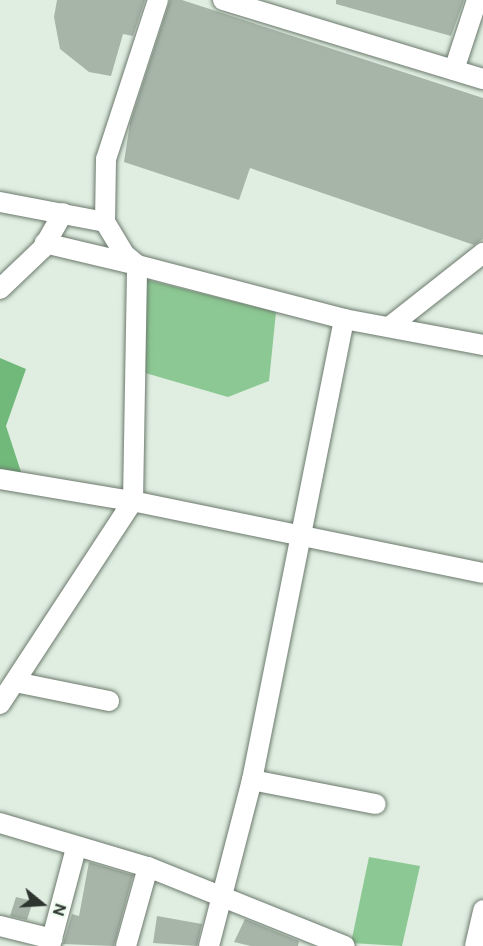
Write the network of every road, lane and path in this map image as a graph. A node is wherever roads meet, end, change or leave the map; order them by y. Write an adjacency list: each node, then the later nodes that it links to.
1 (158, 0): 8 (street)
2 (223, 0): 4 (street)
3 (477, 0): 4 (street)
4 (454, 70): 5 (street)
5 (483, 79)
6 (0, 202): 7 (street)
7 (63, 213): 8 (street); 9 (street)
8 (105, 222): 11 (street)
9 (45, 243): 11 (street); 12 (street)
10 (483, 253): 14 (street)
11 (137, 265): 13 (street); 17 (street)
12 (0, 289)
13 (344, 319): 14 (street); 18 (street)
14 (389, 327): 15 (street)
15 (483, 345)
16 (0, 479): 17 (street)
17 (133, 501): 18 (street); 20 (street)
18 (300, 537): 19 (street); 23 (street)
19 (483, 573)
20 (15, 682): 21 (street); 22 (street)
21 (109, 701)
22 (0, 704)
23 (252, 780): 24 (street); 28 (street)
24 (376, 804)
25 (0, 823): 26 (street)
26 (76, 849): 27 (street); 32 (street)
27 (148, 867): 28 (street); 33 (street)
28 (225, 897): 31 (street); 34 (street)
29 (483, 910): 36 (street)
30 (0, 926): 32 (street)
31 (307, 938): 35 (street)
32 (51, 943)
33 (126, 946)
34 (209, 946)
35 (345, 946)
36 (475, 946)

